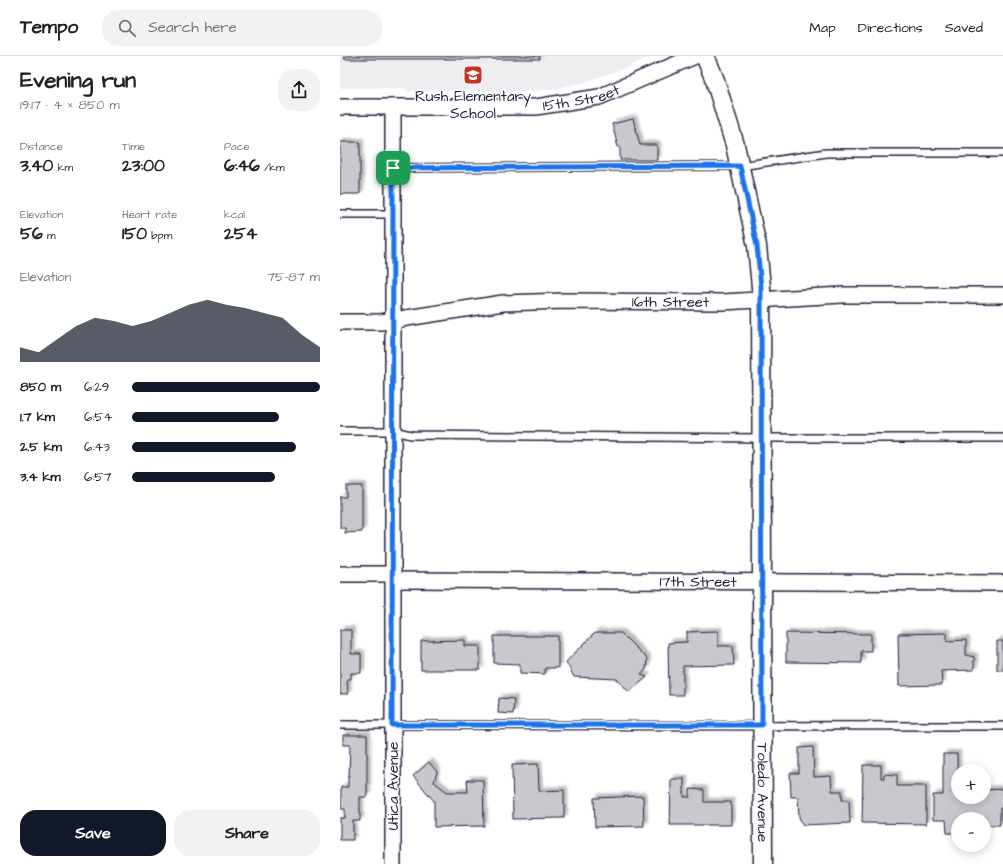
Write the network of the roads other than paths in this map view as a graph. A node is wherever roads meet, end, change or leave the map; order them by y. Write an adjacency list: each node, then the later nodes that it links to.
1 (695, 56): 4 (street, 15th Street)
2 (705, 56): 6 (street, Toledo Avenue)
3 (340, 107): 4 (street, 15th Street)
4 (393, 107): 7 (street, Utica Avenue)
5 (1003, 153): 6 (lane)
6 (740, 166): 7 (lane); 11 (street, Toledo Avenue)
7 (393, 168): 9 (street, Utica Avenue)
8 (340, 214): 9 (lane)
9 (393, 214): 12 (street, Utica Avenue)
10 (1003, 295): 11 (street, 16th Street)
11 (761, 300): 12 (street, 16th Street); 16 (street, Toledo Avenue)
12 (393, 320): 13 (street, 16th Street); 15 (street, Utica Avenue)
13 (340, 322)
14 (340, 431): 15 (lane)
15 (393, 431): 16 (lane); 19 (street, Utica Avenue)
16 (762, 438): 17 (lane); 20 (street, Toledo Avenue)
17 (1003, 438)
18 (340, 574): 19 (street, 17th Street)
19 (392, 577): 20 (street, 17th Street); 23 (street, Utica Avenue)
20 (762, 582): 21 (street, 17th Street); 24 (street, Toledo Avenue)
21 (1003, 583)
22 (340, 725): 23 (lane)
23 (392, 725): 24 (lane); 26 (street, Utica Avenue)
24 (762, 725): 25 (lane); 27 (street, Toledo Avenue)
25 (1003, 726)
26 (392, 864)
27 (762, 864)

